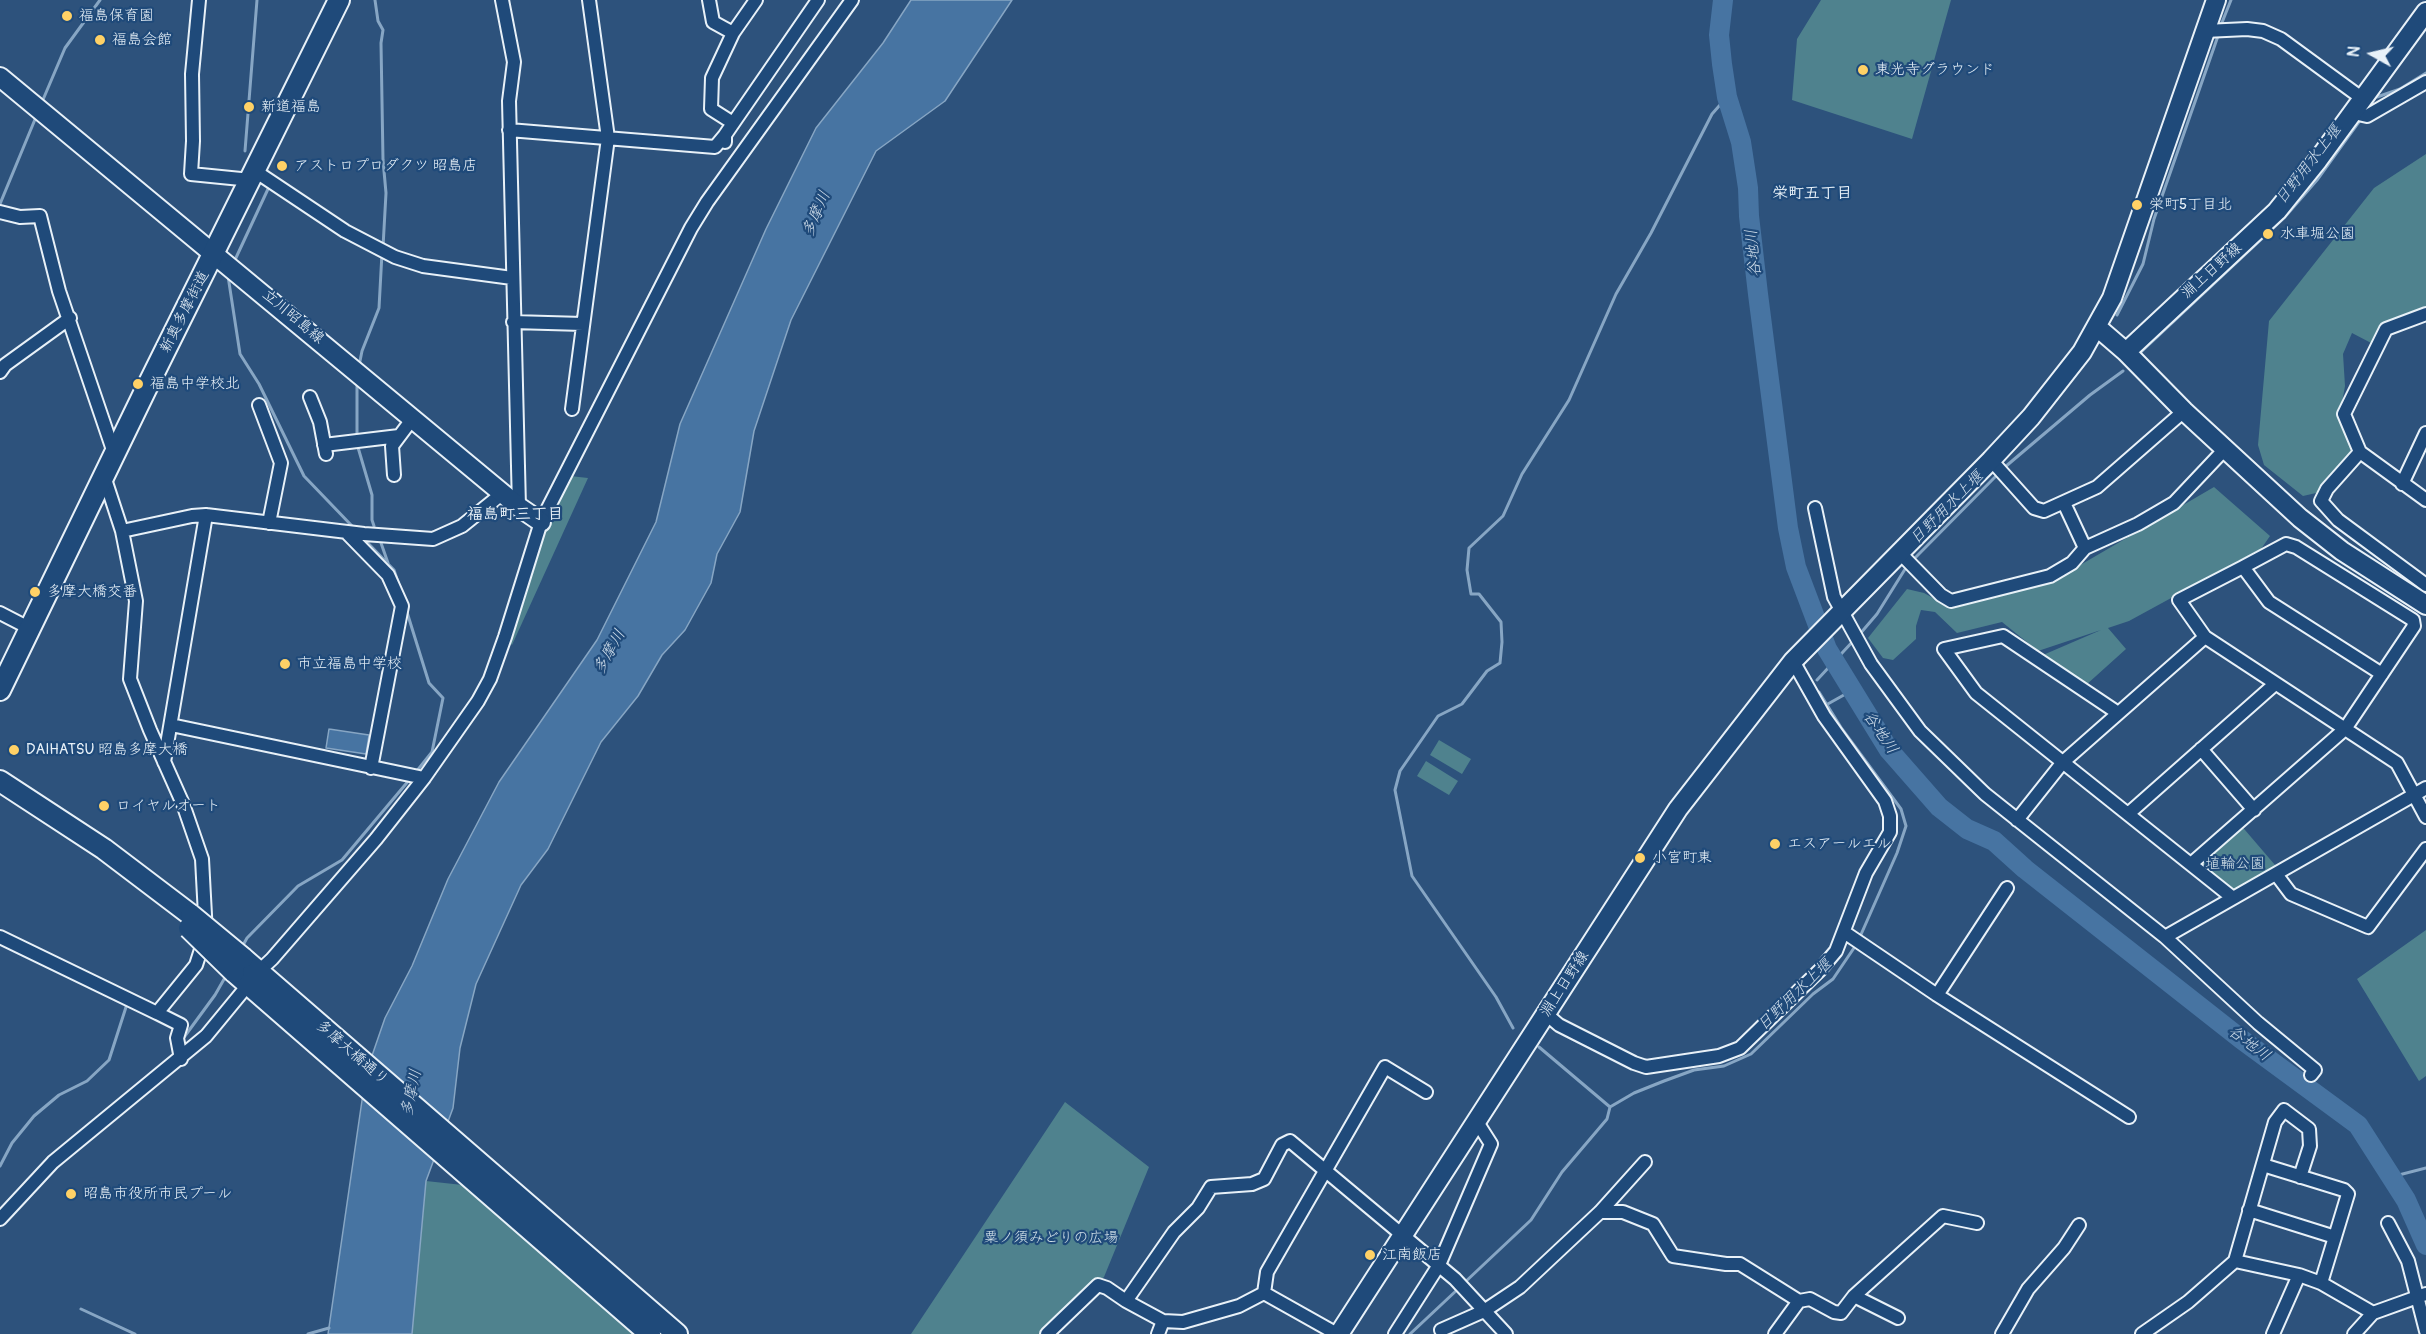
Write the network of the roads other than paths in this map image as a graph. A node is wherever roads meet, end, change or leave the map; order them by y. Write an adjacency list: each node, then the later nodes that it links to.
1 (199, 0): 19 (street)
2 (339, 0): 19 (main road, 新奥多摩街道)
3 (502, 0): 17 (street)
4 (589, 0): 18 (street)
5 (709, 0): 12 (street)
6 (756, 0): 12 (street)
7 (818, 0): 16 (street)
8 (852, 0): 50 (street)
9 (2216, 0): 11 (main road)
10 (2426, 12): 15 (main road, 淵上日野線)
11 (2205, 31): 15 (street); 27 (main road)
12 (733, 33): 16 (street)
13 (0, 77): 21 (main road, 立川昭島線)
14 (2426, 82): 15 (street)
15 (2359, 106): 28 (main road, 淵上日野線)
16 (733, 123): 18 (street)
17 (509, 130): 18 (street); 22 (street)
18 (608, 138): 26 (street)
19 (253, 176): 21 (main road, 新奥多摩街道); 22 (street)
20 (2, 213): 24 (street)
21 (226, 262): 34 (main road, 立川昭島線); 39 (main road, 新奥多摩街道)
22 (512, 278): 25 (street)
23 (2426, 314): 38 (street)
24 (70, 318): 29 (street); 39 (street)
25 (513, 322): 26 (street); 47 (street)
26 (583, 324): 32 (street)
27 (2097, 327): 28 (main road); 40 (main road)
28 (2126, 352): 33 (main road)
29 (0, 372)
30 (309, 404): 36 (street)
31 (259, 405): 51 (street)
32 (572, 409)
33 (2184, 411): 37 (main road); 46 (street)
34 (413, 418): 36 (street); 44 (main road, 立川昭島線)
35 (2426, 433): 43 (street)
36 (399, 436): 41 (street)
37 (2225, 450): 54 (street); 58 (main road)
38 (2360, 452): 43 (street); 57 (street)
39 (114, 453): 42 (main road, 新奥多摩街道)
40 (1991, 460): 46 (street); 55 (main road)
41 (394, 475)
42 (104, 476): 52 (street); 61 (main road, 新奥多摩街道)
43 (2402, 484): 45 (street)
44 (502, 493): 47 (main road, 立川昭島線); 53 (street)
45 (2426, 500)
46 (2064, 503): 54 (street)
47 (519, 507): 50 (main road, 立川昭島線)
48 (1815, 508): 60 (street)
49 (206, 515): 51 (street); 52 (street); 68 (street)
50 (541, 522): 74 (street)
51 (269, 523): 53 (street)
52 (122, 531): 71 (street)
53 (354, 533): 73 (street)
54 (2085, 548): 55 (street)
55 (1900, 553): 60 (main road)
56 (2243, 567): 62 (street); 64 (street); 64 (street)
57 (2426, 585)
58 (2426, 605)
59 (0, 613): 61 (street)
60 (1840, 613): 63 (main road, 淵上日野線); 81 (street)
61 (31, 629): 66 (main road, 新奥多摩街道)
62 (2205, 638): 65 (street); 67 (street)
63 (1793, 661): 89 (street); 93 (main road, 淵上日野線)
64 (2382, 674): 69 (street)
65 (2275, 684): 69 (street); 70 (street)
66 (0, 690)
67 (2118, 713): 72 (street); 72 (street)
68 (171, 725): 71 (street); 73 (street)
69 (2345, 729): 77 (street); 78 (street)
70 (2201, 749): 78 (street); 79 (street)
71 (164, 762): 92 (street)
72 (2063, 762): 79 (street); 81 (street)
73 (371, 768): 74 (street)
74 (416, 777): 90 (street)
75 (0, 780): 90 (main road, 多摩大橋通り, bridge)
76 (2426, 788): 77 (street)
77 (2414, 795): 80 (street); 84 (street)
78 (2254, 810): 83 (street)
79 (2128, 814): 83 (street)
80 (2426, 817)
81 (2017, 820): 88 (street)
82 (2426, 849): 84 (street)
83 (2191, 864): 86 (street)
84 (2277, 874): 86 (street)
85 (2007, 888): 91 (street)
86 (2233, 898): 88 (street)
87 (0, 937): 92 (street)
88 (2165, 937): 95 (street)
89 (1853, 938): 91 (street); 93 (street)
90 (250, 976): 94 (street); 126 (main road, 多摩大橋通り); 127 (main road, 多摩大橋通り)
91 (1937, 995): 97 (street)
92 (157, 1013): 94 (street)
93 (1545, 1013): 98 (main road, 淵上日野線)
94 (179, 1055): 105 (street)
95 (2311, 1075)
96 (1426, 1092): 101 (street)
97 (2129, 1117)
98 (1477, 1122): 109 (main road, 淵上日野線); 112 (street)
99 (1645, 1162): 104 (street)
100 (2263, 1166): 102 (street); 102 (street); 103 (street)
101 (1326, 1170): 109 (street); 115 (street); 118 (street)
102 (2300, 1177): 110 (street)
103 (2249, 1210): 110 (street); 111 (street)
104 (1600, 1212): 119 (street); 120 (street)
105 (0, 1220)
106 (1977, 1223): 117 (street)
107 (2388, 1223): 116 (street)
108 (2079, 1225): 134 (street)
109 (1404, 1235): 112 (street); 130 (main road, 淵上日野線)
110 (2335, 1236): 114 (street)
111 (2235, 1262): 113 (street); 135 (street)
112 (1439, 1265): 120 (street); 131 (street)
113 (2299, 1275): 114 (street); 136 (street)
114 (2321, 1283): 121 (street)
115 (1264, 1293): 123 (street); 130 (street)
116 (2423, 1295): 121 (street); 125 (street)
117 (1854, 1296): 119 (street); 122 (street)
118 (1126, 1301): 123 (street); 128 (street)
119 (1799, 1301): 133 (street)
120 (1484, 1311): 124 (street); 132 (street)
121 (2373, 1313): 137 (street)
122 (1898, 1318)
123 (1163, 1321): 129 (street)
124 (1441, 1330)
125 (2426, 1331)
126 (650, 1334)
127 (677, 1334)
128 (1047, 1334)
129 (1158, 1334)
130 (1338, 1334)
131 (1395, 1334)
132 (1506, 1334)
133 (1775, 1334)
134 (2002, 1334)
135 (2142, 1334)
136 (2273, 1334)
137 (2355, 1334)

